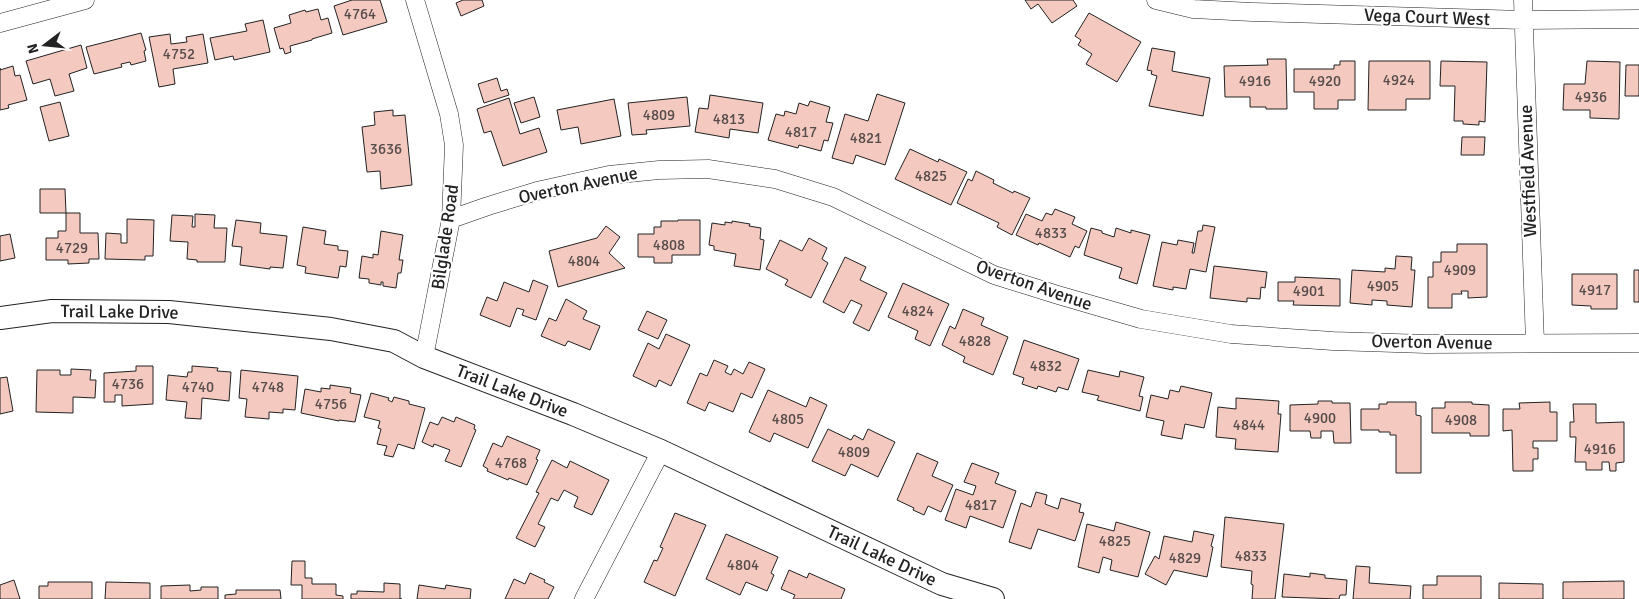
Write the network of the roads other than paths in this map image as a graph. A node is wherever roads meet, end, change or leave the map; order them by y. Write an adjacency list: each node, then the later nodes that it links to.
1 (85, 0): 7 (street)
2 (415, 0): 8 (street, Bilglade Road)
3 (1156, 0): 6 (street, Vega Court West)
4 (1523, 0): 6 (street, Westfield Avenue)
5 (1639, 19): 6 (street, Vega Court West)
6 (1523, 20): 10 (street, Westfield Avenue)
7 (0, 23)
8 (451, 218): 10 (street, Overton Avenue); 12 (street, Bilglade Road)
9 (0, 318): 12 (street, Trail Lake Drive)
10 (1535, 343): 11 (street, Overton Avenue)
11 (1639, 343)
12 (424, 357): 13 (street, Trail Lake Drive)
13 (661, 451): 14 (street); 15 (street, Trail Lake Drive)
14 (584, 599)
15 (993, 599)

